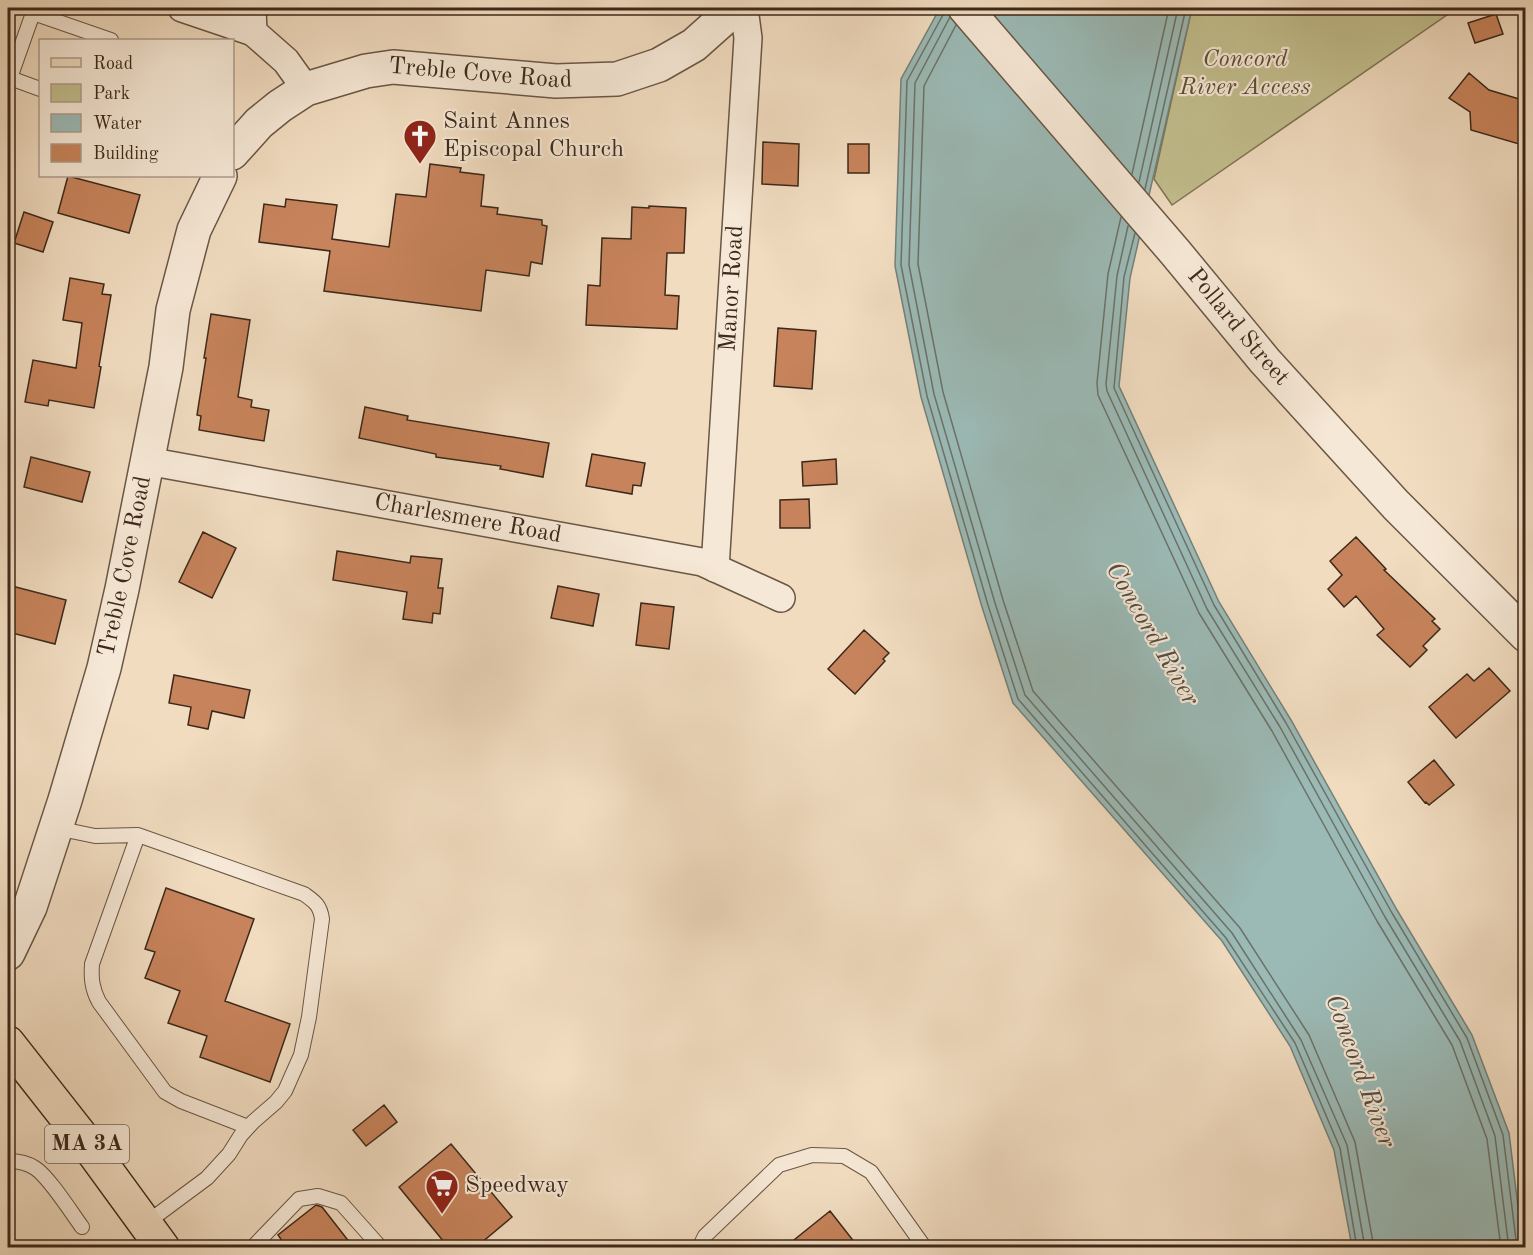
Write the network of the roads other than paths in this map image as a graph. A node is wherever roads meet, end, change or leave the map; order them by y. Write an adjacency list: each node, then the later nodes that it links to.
1 (182, 8): 5 (street)
2 (732, 8): 8 (street, Treble Cove Road)
3 (744, 8): 12 (street, Manor Road)
4 (965, 8): 14 (street, Pollard Street)
5 (253, 20): 8 (street)
6 (108, 39): 7 (lane)
7 (39, 89)
8 (306, 89): 9 (street, Treble Cove Road)
9 (234, 151)
10 (220, 177): 11 (street, Treble Cove Road)
11 (147, 461): 12 (street, Charlesmere Road); 15 (street, Treble Cove Road)
12 (715, 568): 13 (street, Charlesmere Road)
13 (782, 598)
14 (1526, 635)
15 (56, 828): 16 (lane); 17 (street, Treble Cove Road)
16 (138, 835): 19 (lane); 19 (lane)
17 (8, 952)
18 (8, 1043): 22 (main road, MA 3A)
19 (248, 1127): 22 (lane)
20 (8, 1161): 21 (lane)
21 (82, 1227)
22 (155, 1240)
23 (252, 1248): 24 (lane)
24 (381, 1248)
25 (699, 1248): 26 (lane)
26 (925, 1248)

